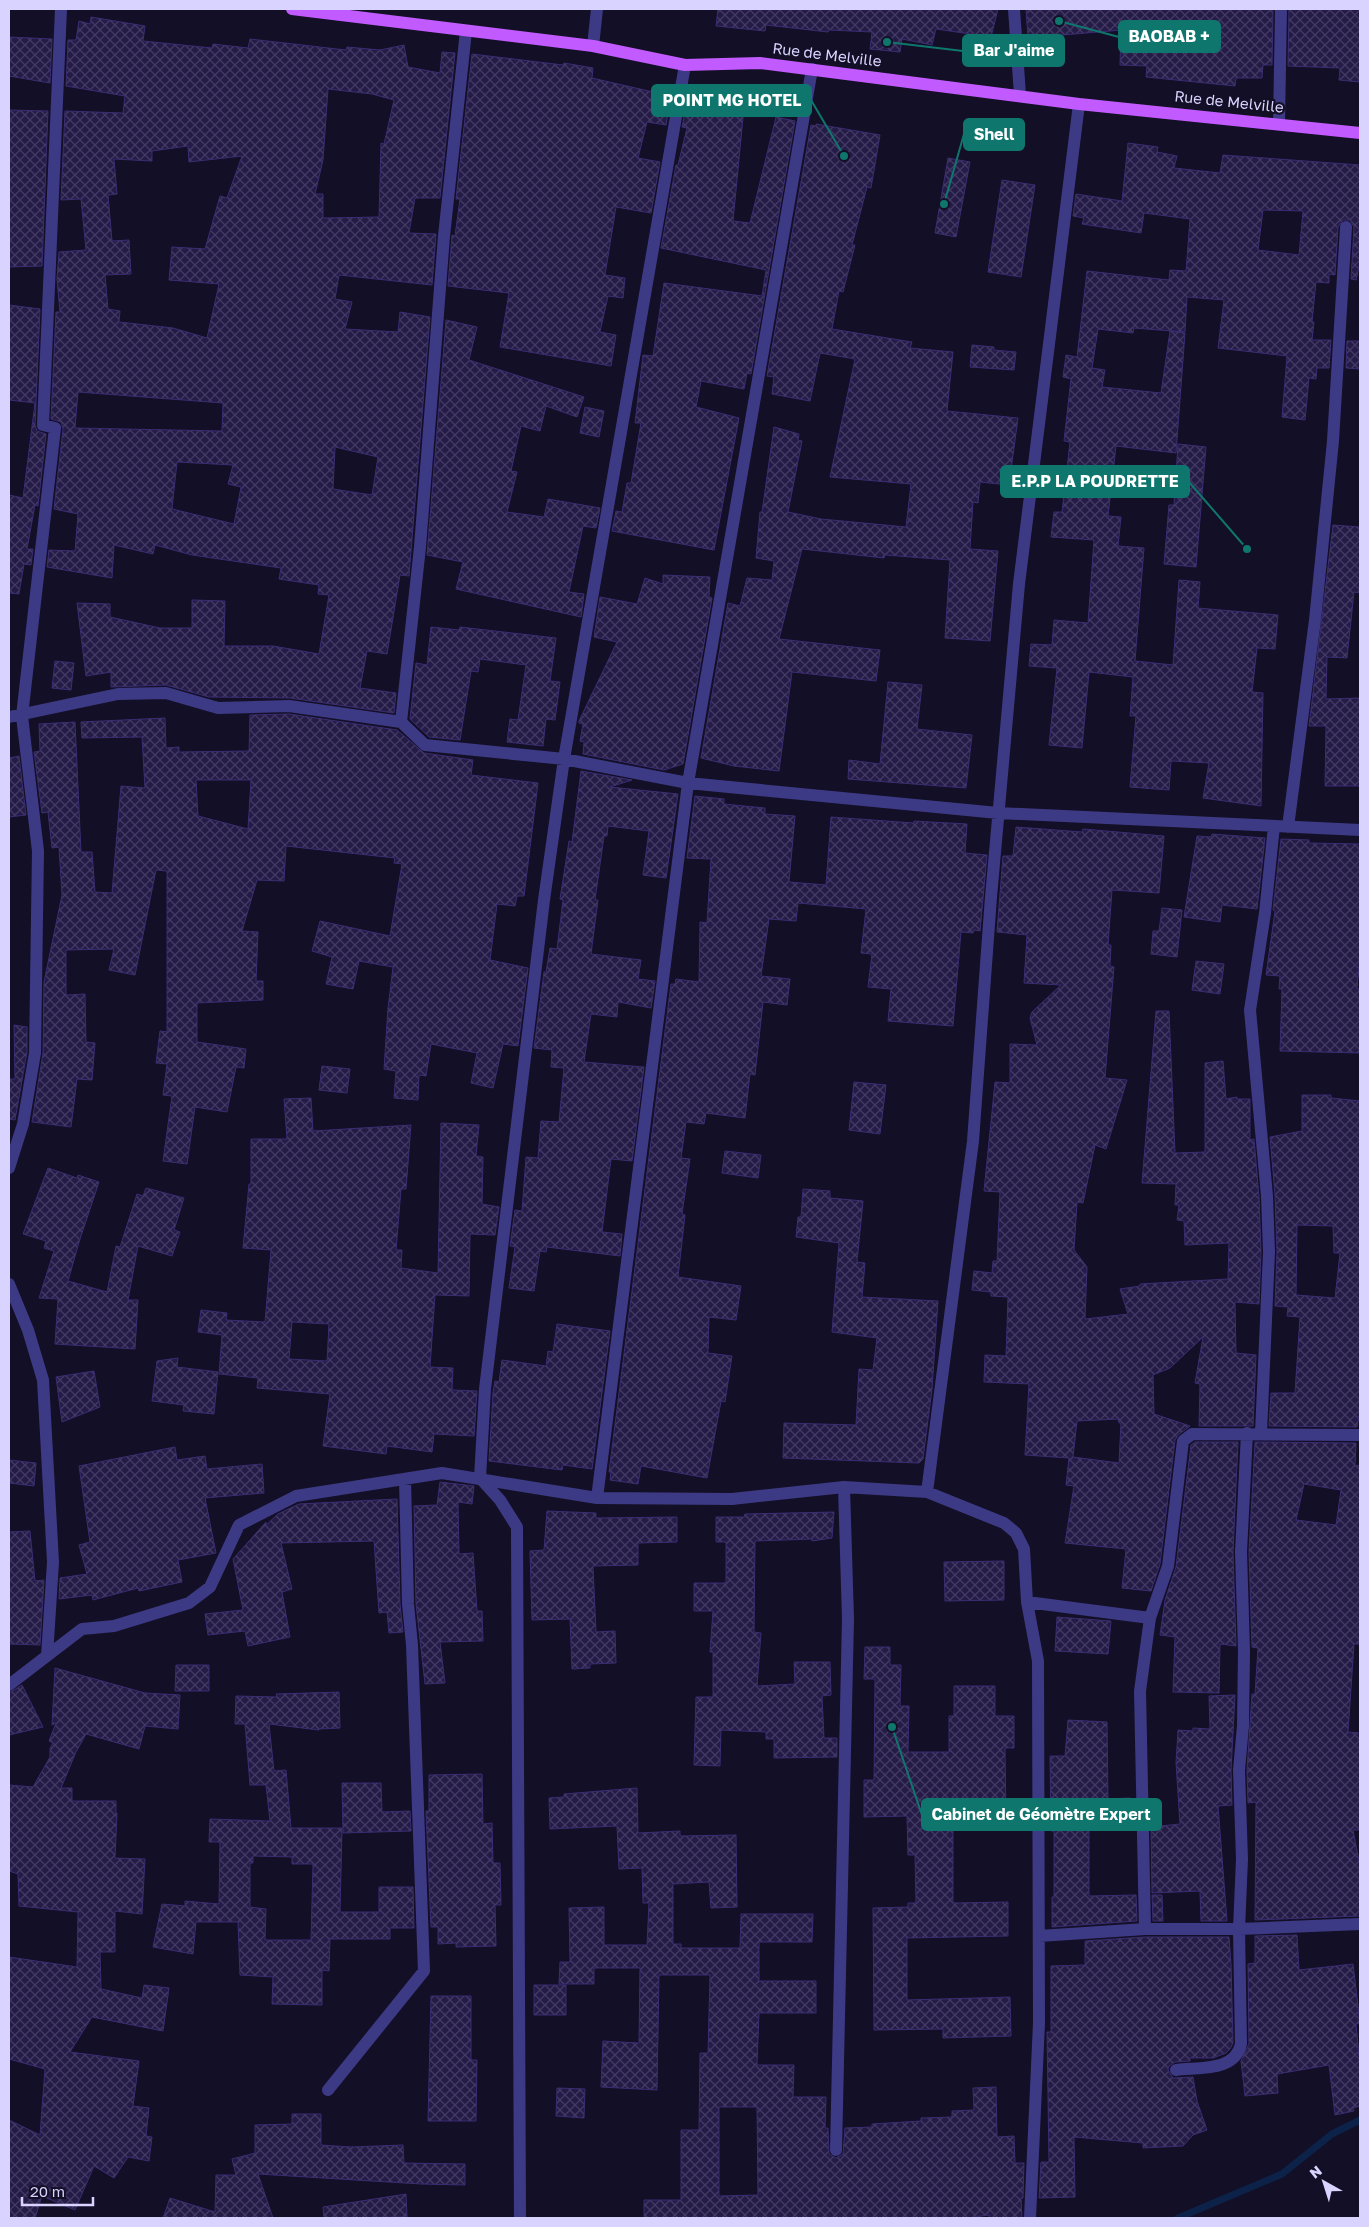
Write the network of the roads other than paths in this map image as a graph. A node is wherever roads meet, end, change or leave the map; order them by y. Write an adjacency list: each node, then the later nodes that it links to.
1 (61, 9): 15 (street)
2 (292, 9): 6 (main road, Rue de Melville)
3 (596, 9): 7 (street)
4 (1014, 9): 10 (street)
5 (1281, 9): 12 (street)
6 (466, 31): 7 (main road, Rue de Melville); 16 (street)
7 (593, 46): 8 (main road, Rue de Melville)
8 (685, 65): 9 (main road, Rue de Melville); 17 (street)
9 (812, 70): 10 (main road, Rue de Melville); 18 (street)
10 (1020, 95): 11 (main road, Rue de Melville)
11 (1079, 104): 12 (main road, Rue de Melville); 19 (street)
12 (1279, 123): 13 (main road, Rue de Melville)
13 (1360, 132)
14 (1346, 227): 21 (street)
15 (15, 716): 16 (street); 23 (street)
16 (401, 722): 17 (street)
17 (564, 759): 18 (street); 28 (street)
18 (688, 783): 19 (street); 32 (street)
19 (998, 813): 20 (street); 31 (street)
20 (1274, 826): 21 (street); 26 (street)
21 (1288, 827): 22 (street)
22 (1360, 830)
23 (9, 1168)
24 (9, 1284): 35 (street)
25 (1247, 1433): 26 (street); 34 (street); 38 (street)
26 (1261, 1433): 27 (street)
27 (1360, 1435)
28 (480, 1478): 29 (street); 32 (street); 44 (street)
29 (405, 1479): 35 (street); 42 (street)
30 (844, 1487): 31 (street); 32 (street); 43 (street)
31 (927, 1492): 33 (street)
32 (597, 1498)
33 (1027, 1602): 34 (street); 40 (street)
34 (1150, 1618): 39 (street)
35 (47, 1656): 36 (street)
36 (9, 1685)
37 (1360, 1924): 38 (street)
38 (1239, 1928): 39 (street); 41 (street)
39 (1145, 1929): 40 (street)
40 (1039, 1936): 45 (street)
41 (1176, 2070)
42 (328, 2090)
43 (836, 2150)
44 (520, 2218)
45 (1030, 2218)

